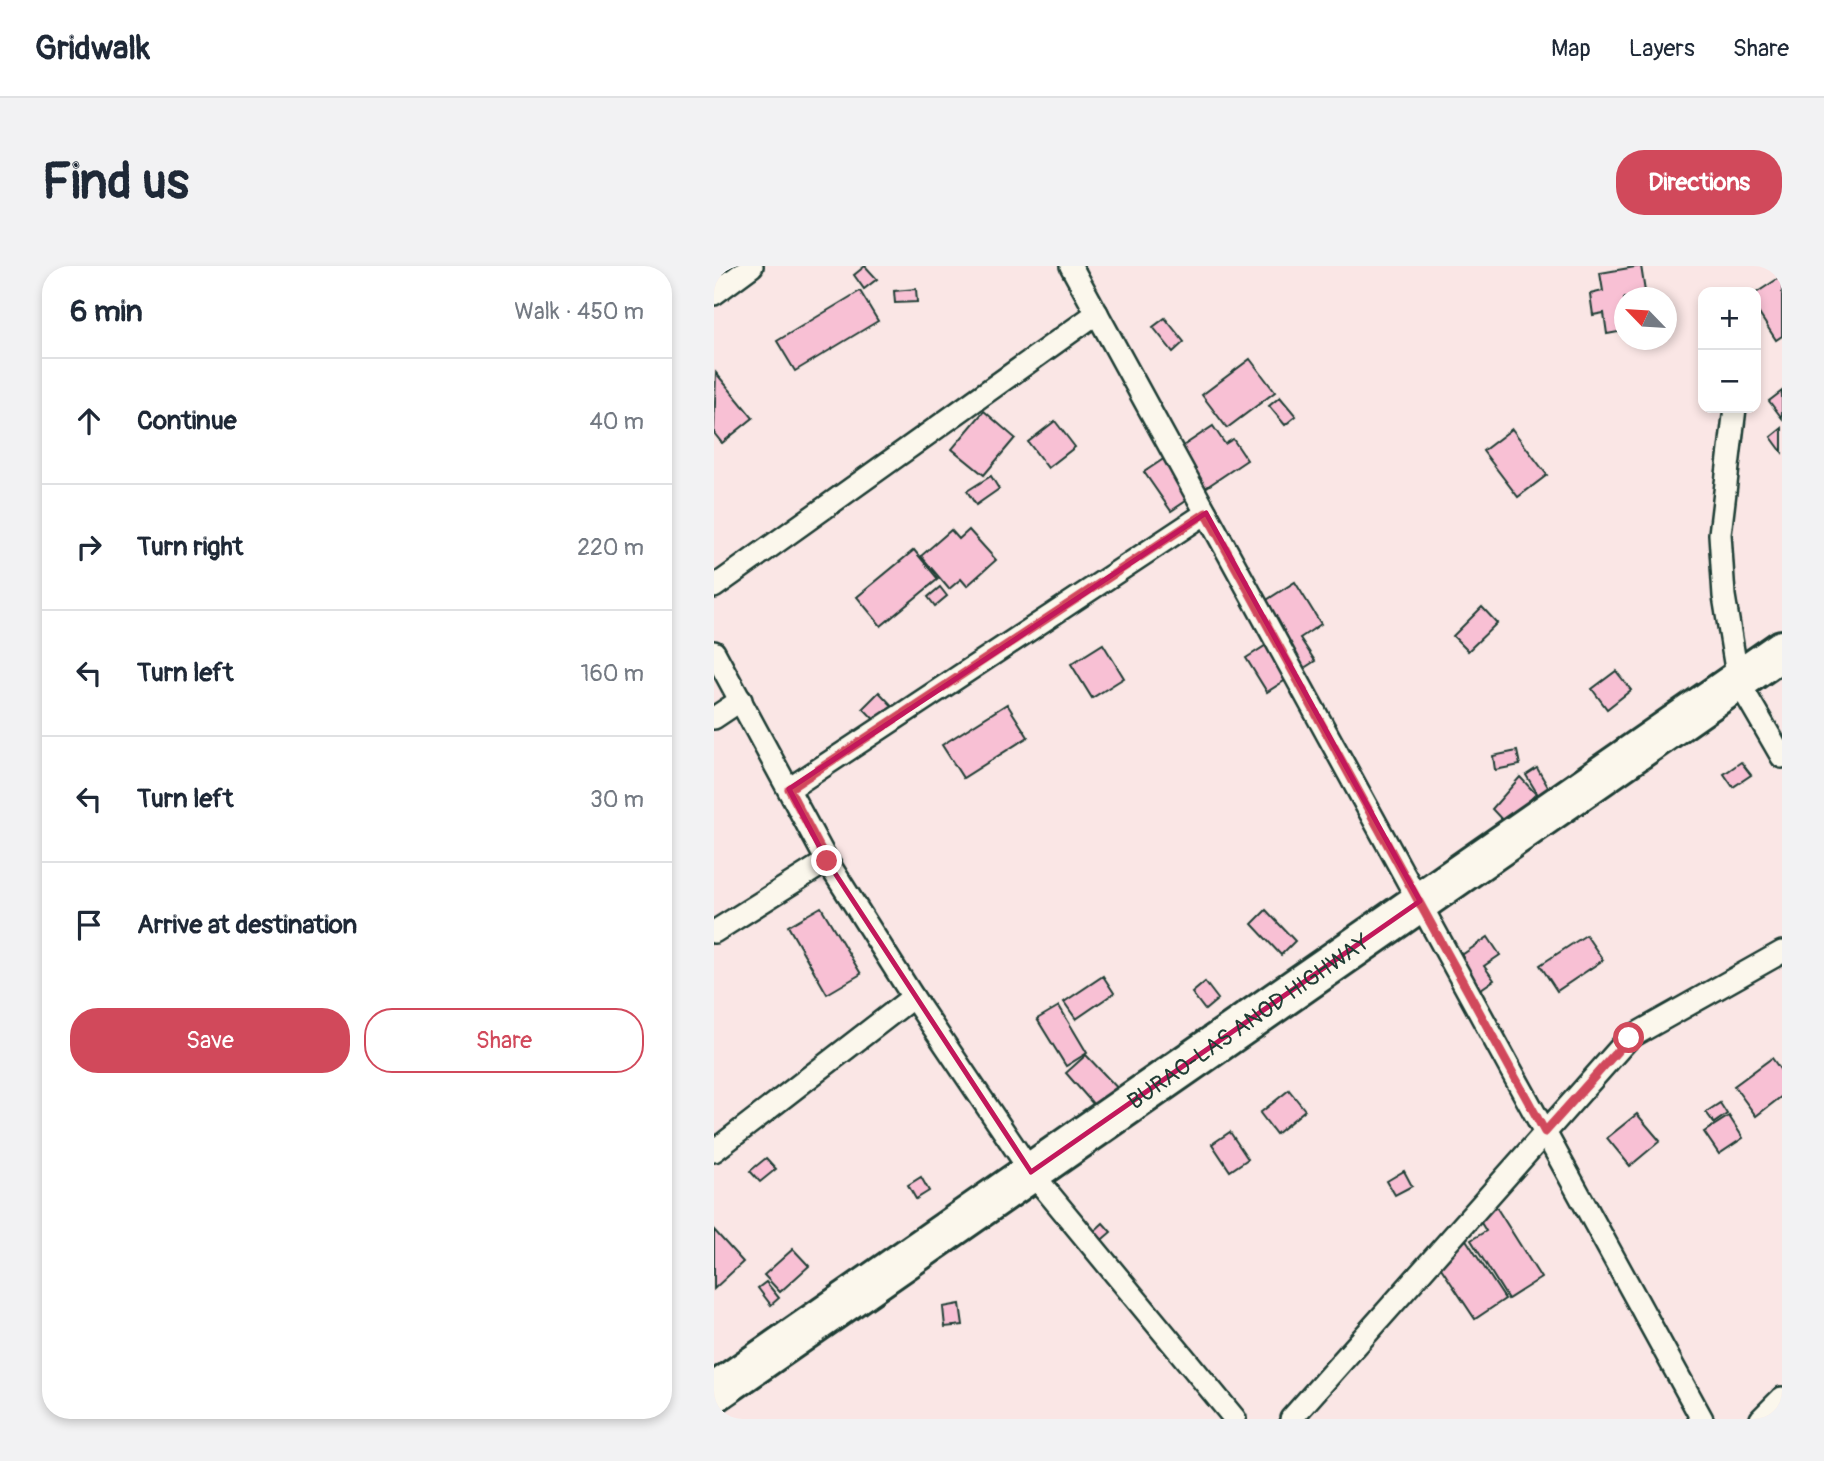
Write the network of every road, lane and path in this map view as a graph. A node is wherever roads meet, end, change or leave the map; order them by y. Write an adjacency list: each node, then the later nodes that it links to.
1 (752, 266): 3 (street)
2 (1071, 266): 4 (street)
3 (714, 294)
4 (1097, 313): 6 (street); 7 (street)
5 (1734, 413): 10 (street)
6 (1206, 513): 14 (street); 16 (street)
7 (714, 587)
8 (1782, 650): 10 (highway, BURAO-LAS ANOD HIGHWAY)
9 (714, 652): 11 (street)
10 (1738, 681): 13 (street); 16 (highway, BURAO-LAS ANOD HIGHWAY)
11 (741, 700): 12 (street); 14 (street)
12 (714, 718)
13 (1782, 757)
14 (789, 789): 15 (street)
15 (827, 861): 17 (street); 19 (street)
16 (1420, 901): 20 (street); 22 (highway, BURAO-LAS ANOD HIGHWAY)
17 (714, 932)
18 (1782, 952): 20 (street)
19 (913, 997): 21 (street); 22 (street)
20 (1545, 1132): 26 (street); 27 (street)
21 (714, 1152)
22 (1031, 1172): 23 (highway, BURAO-LAS ANOD HIGHWAY); 25 (street)
23 (714, 1394)
24 (1782, 1398): 28 (street)
25 (1235, 1419)
26 (1291, 1419)
27 (1702, 1419)
28 (1761, 1419)

